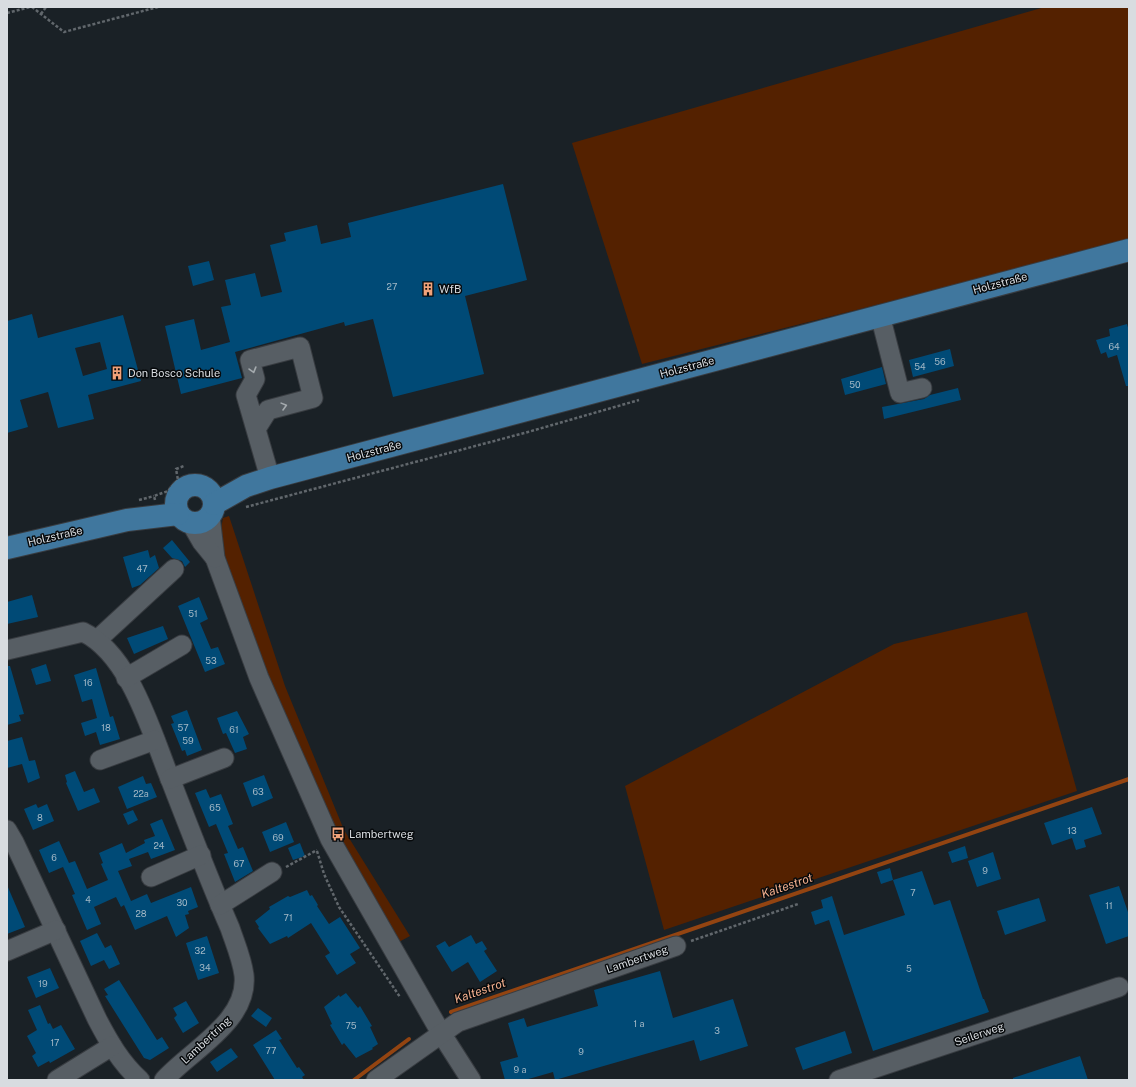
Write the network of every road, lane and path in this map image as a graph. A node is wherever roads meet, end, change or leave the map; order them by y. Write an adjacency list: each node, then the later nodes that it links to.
1 (31, 7): 4 (path); 5 (path)
2 (46, 7): 5 (path)
3 (158, 7): 5 (path)
4 (7, 13)
5 (41, 14)
6 (1129, 250): 7 (main road, Holzstraße)
7 (880, 315): 8 (street); 10 (main road, Holzstraße)
8 (922, 388)
9 (256, 429): 9 (street, one-way to 9); 10 (street)
10 (270, 478): 11 (main road, Holzstraße)
11 (196, 508): 12 (main road, Holzstraße); 33 (street)
12 (7, 548)
13 (174, 569): 14 (street)
14 (97, 640): 16 (street, Lambertring); 17 (street, Lambertring)
15 (182, 645): 17 (street)
16 (7, 650)
17 (126, 678): 18 (street, Lambertring)
18 (155, 740): 20 (street); 21 (street, Lambertring)
19 (224, 758): 21 (street)
20 (100, 760)
21 (170, 779): 24 (street, Lambertring)
22 (7, 830): 29 (street)
23 (317, 850): 25 (path)
24 (201, 855): 26 (street); 28 (street, Lambertring)
25 (272, 872): 28 (street)
26 (151, 877)
27 (798, 904): 30 (path)
28 (220, 905): 38 (street, Lambertring)
29 (56, 930): 31 (street); 34 (street)
30 (676, 946): 33 (street, Lambertweg)
31 (7, 951)
32 (1119, 987): 35 (street, Seilerweg)
33 (441, 1033): 39 (street, Lambertweg); 40 (street)
34 (112, 1046): 36 (street); 37 (street)
35 (860, 1077): 41 (street, Seilerweg)
36 (57, 1080)
37 (140, 1080)
38 (164, 1080)
39 (376, 1080)
40 (471, 1080)
41 (839, 1080)

